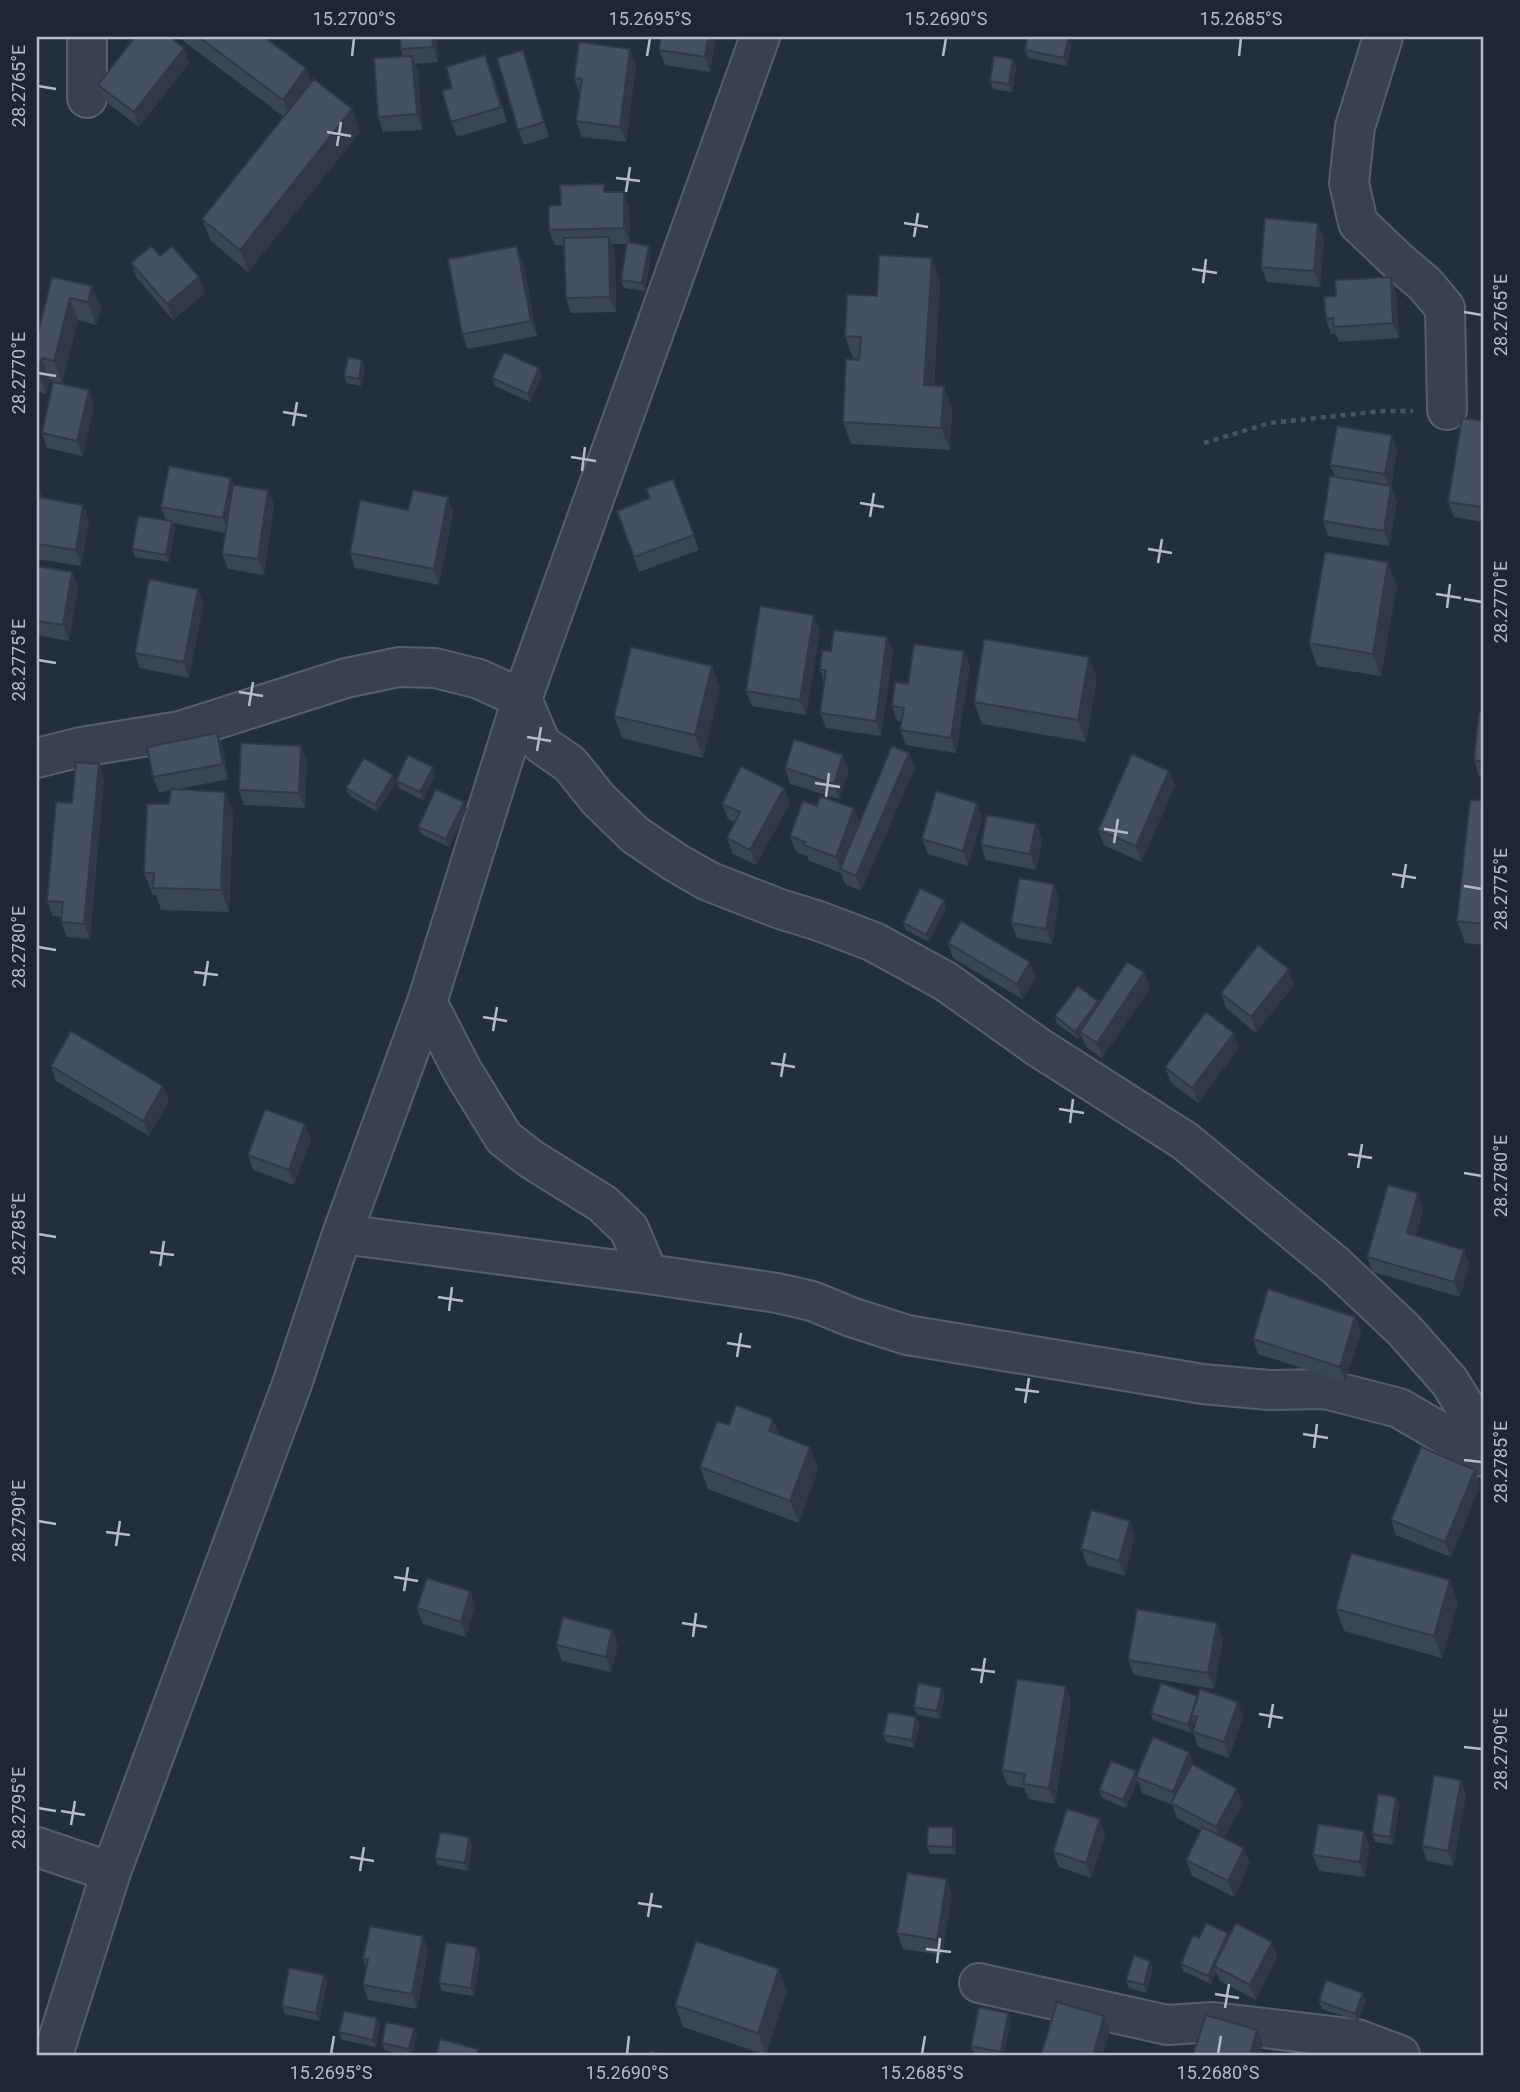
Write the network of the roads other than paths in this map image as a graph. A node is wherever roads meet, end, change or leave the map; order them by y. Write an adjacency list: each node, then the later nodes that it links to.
1 (87, 37): 4 (street)
2 (761, 37): 6 (street)
3 (1383, 37): 5 (street)
4 (87, 98)
5 (1447, 410)
6 (522, 699): 7 (street); 8 (street); 11 (street)
7 (37, 758)
8 (427, 1002): 9 (street); 10 (street)
9 (342, 1234): 10 (street); 14 (street)
10 (648, 1274): 12 (street)
11 (1483, 1437)
12 (1483, 1457)
13 (37, 1847): 14 (street)
14 (111, 1872): 16 (street)
15 (979, 1983): 17 (street)
16 (53, 2055)
17 (1400, 2055)

